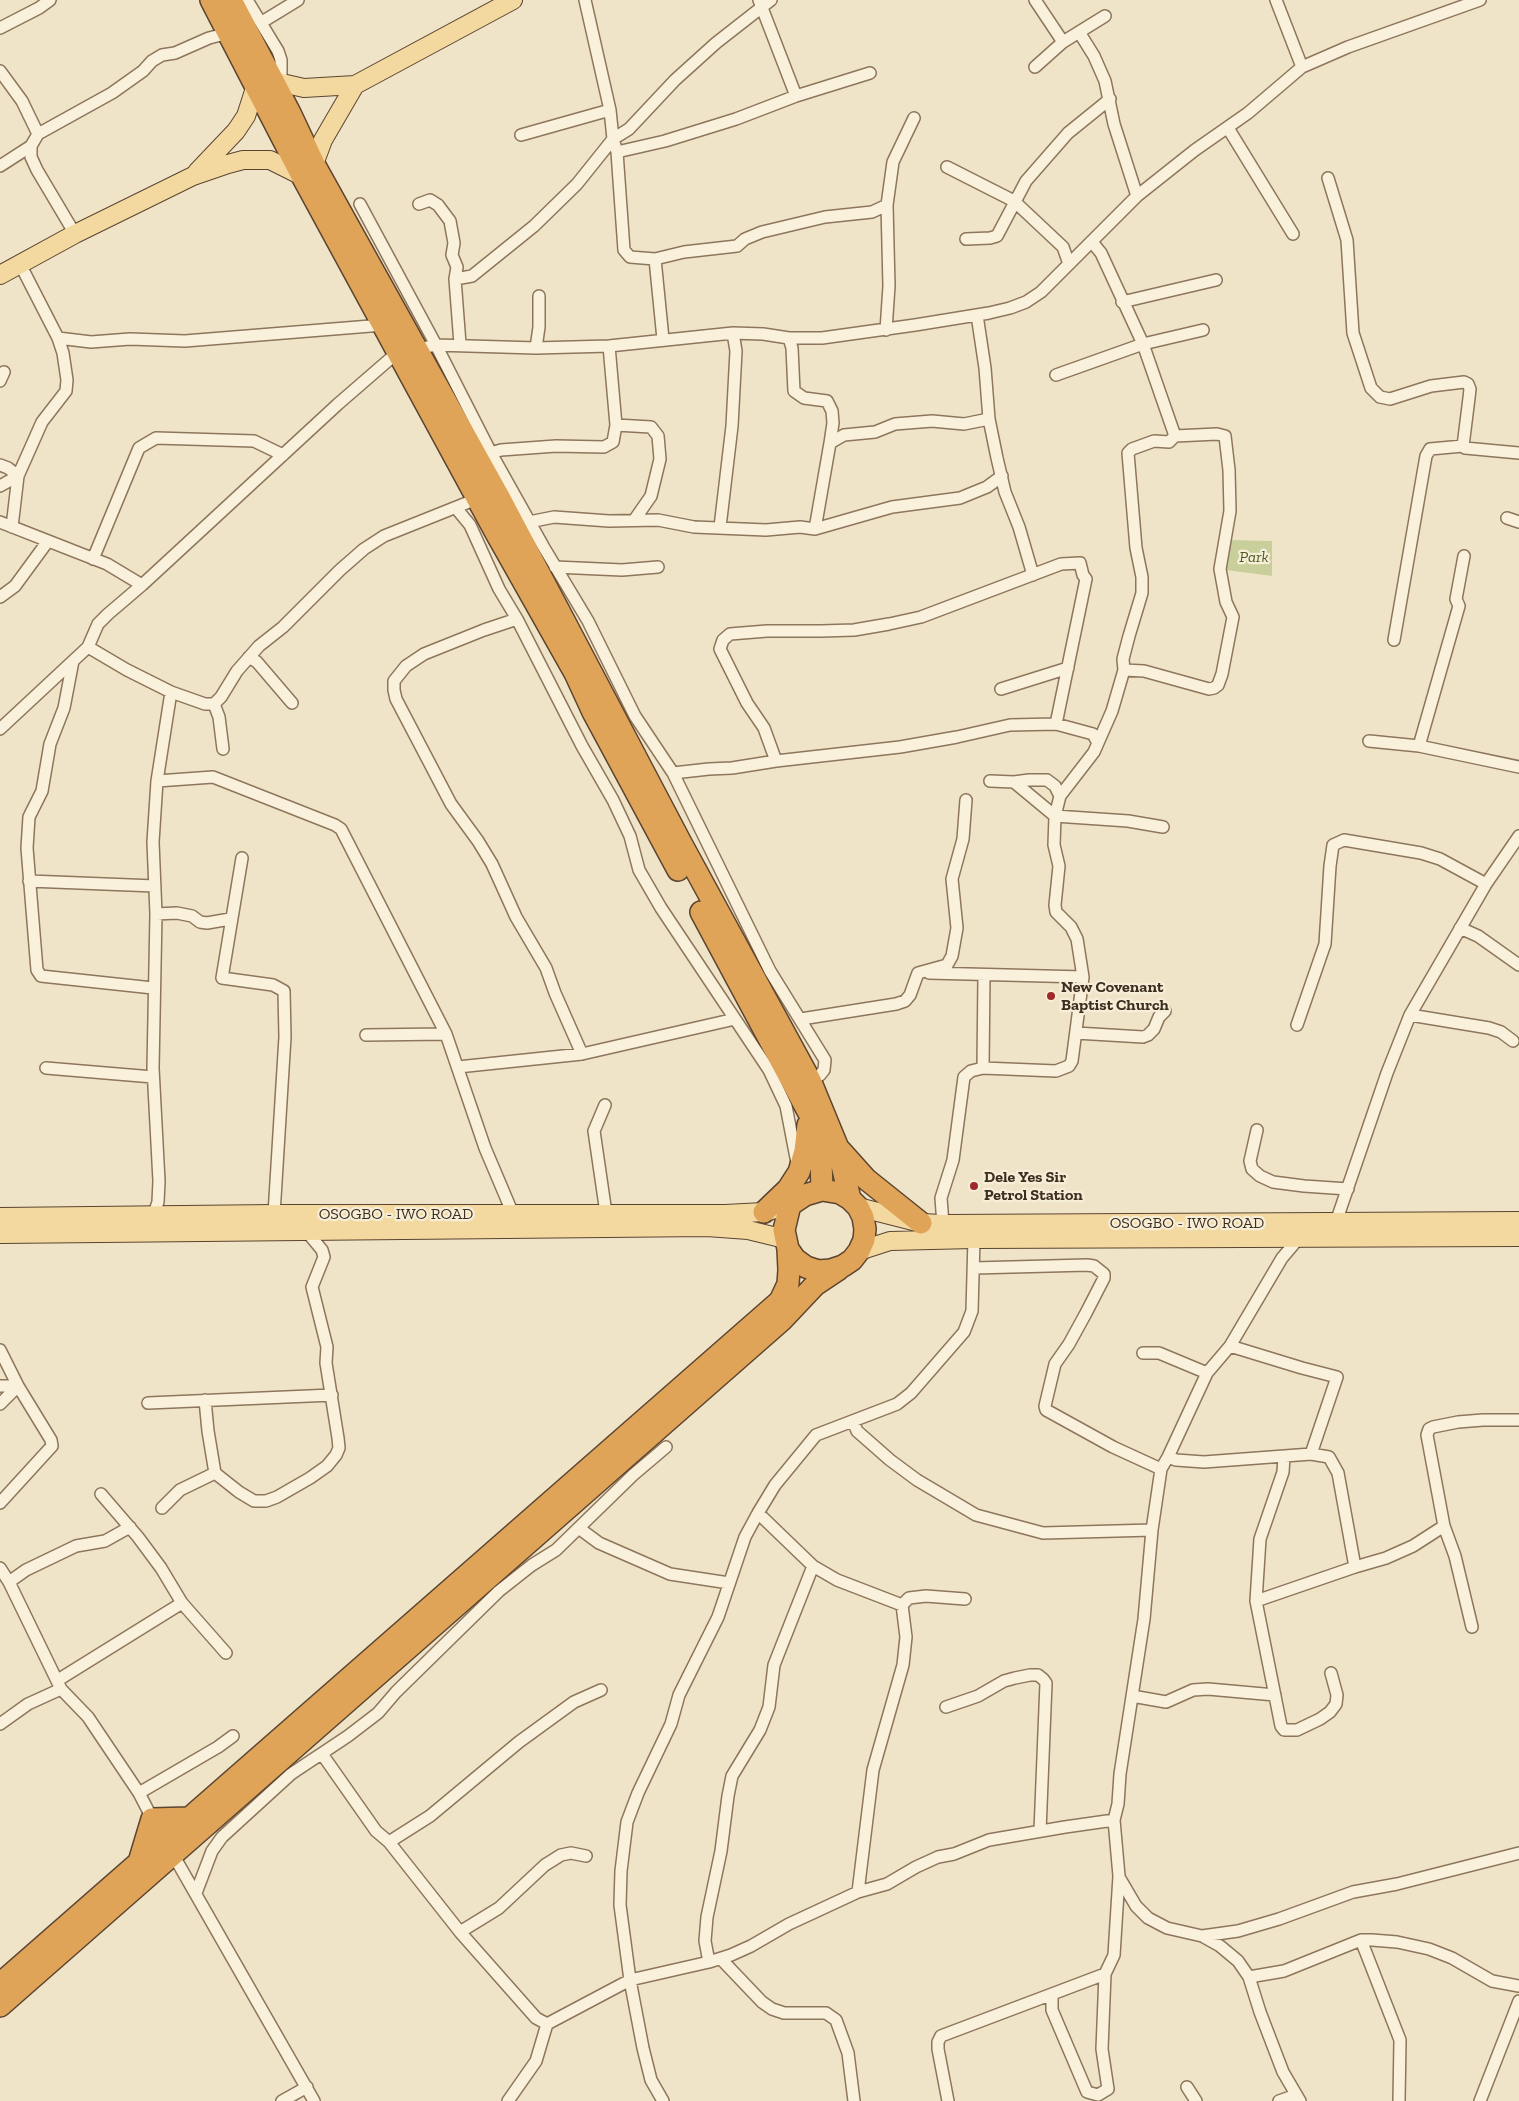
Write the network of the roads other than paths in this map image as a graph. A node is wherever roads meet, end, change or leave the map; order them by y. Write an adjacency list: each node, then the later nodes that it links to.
1 (50, 0): 15 (street)
2 (211, 0): 17 (highway)
3 (231, 0): 23 (highway)
4 (247, 0): 14 (street)
5 (298, 0): 14 (street)
6 (513, 0): 24 (main road)
7 (585, 0): 27 (street)
8 (771, 0): 12 (street)
9 (1035, 0): 18 (street)
10 (1276, 0): 20 (street)
11 (1480, 0): 20 (street)
12 (760, 4): 25 (street); 32 (street)
13 (1104, 16): 16 (street)
14 (262, 22): 23 (street)
15 (0, 28)
16 (1079, 32): 18 (street); 26 (street)
17 (229, 33): 23 (highway); 30 (street)
18 (1063, 42): 19 (street)
19 (1035, 67)
20 (1302, 67): 29 (street)
21 (0, 71): 30 (street)
22 (870, 73): 25 (street)
23 (270, 83): 24 (main road); 37 (highway); 38 (main road)
24 (355, 85): 37 (main road)
25 (796, 96): 34 (street)
26 (1110, 99): 40 (street); 41 (street)
27 (610, 110): 31 (street); 32 (street)
28 (914, 118): 44 (street)
29 (1228, 128): 40 (street); 48 (street)
30 (38, 134): 33 (street)
31 (521, 135)
32 (613, 139): 34 (street); 55 (street)
33 (31, 151): 35 (street); 47 (street)
34 (616, 152): 51 (street)
35 (0, 166)
36 (948, 167): 41 (street)
37 (308, 170): 38 (main road); 60 (highway); 71 (highway)
38 (193, 176): 47 (main road)
39 (1328, 178): 77 (street)
40 (1137, 196): 50 (street)
41 (1014, 201): 49 (street); 53 (street)
42 (360, 204): 71 (street)
43 (419, 204): 55 (street)
44 (887, 205): 45 (street); 46 (street)
45 (872, 212): 46 (street); 51 (street)
46 (888, 228): 61 (street)
47 (74, 234): 52 (main road)
48 (1292, 234)
49 (966, 239)
50 (1092, 242): 53 (street); 58 (street)
51 (655, 260): 66 (street)
52 (20, 264): 54 (main road); 64 (street)
53 (1069, 264): 59 (street)
54 (0, 275)
55 (455, 279): 67 (street)
56 (1216, 280): 58 (street)
57 (539, 296): 70 (street)
58 (1122, 302): 68 (street)
59 (977, 316): 61 (street); 73 (street)
60 (383, 325): 64 (street); 71 (highway)
61 (886, 330): 65 (street)
62 (1203, 330): 68 (street)
63 (733, 333): 65 (street); 66 (street); 93 (street)
64 (58, 338): 82 (street)
65 (789, 338): 76 (street)
66 (662, 339): 69 (street)
67 (460, 344): 70 (street); 71 (street)
68 (1143, 344): 72 (street); 75 (street)
69 (609, 346): 70 (street); 74 (street)
70 (536, 348)
71 (417, 349): 78 (street); 80 (street); 85 (highway); 96 (highway)
72 (1056, 375)
73 (989, 419): 76 (street); 83 (street)
74 (616, 425): 78 (street); 88 (street)
75 (1175, 436): 110 (street); 110 (street)
76 (830, 443): 94 (street)
77 (1463, 446): 79 (street); 105 (street)
78 (491, 453): 90 (street)
79 (1519, 453)
80 (284, 454): 98 (street); 102 (street)
81 (0, 465): 82 (street)
82 (18, 476): 84 (street); 92 (street)
83 (1002, 476): 94 (street); 101 (street)
84 (0, 486)
85 (479, 498): 86 (street); 115 (highway)
86 (456, 508): 104 (street); 107 (street)
87 (1507, 518): 91 (street)
88 (635, 519): 90 (street); 93 (street)
89 (0, 522): 92 (street)
90 (529, 522): 96 (street)
91 (1519, 522)
92 (12, 527): 95 (street)
93 (720, 527): 94 (street)
94 (816, 529)
95 (48, 541): 98 (street); 103 (street)
96 (535, 549): 99 (street); 115 (highway)
97 (1464, 556): 120 (street)
98 (93, 559): 102 (street)
99 (555, 567): 100 (street); 124 (street)
100 (658, 567)
101 (1033, 575): 109 (street); 122 (street)
102 (142, 585): 106 (street)
103 (0, 597)
104 (517, 619): 149 (street); 156 (street)
105 (1394, 640)
106 (88, 647): 108 (street); 112 (street)
107 (249, 657): 113 (street); 114 (street)
108 (73, 661): 117 (street); 136 (street)
109 (1068, 668): 111 (street); 116 (street)
110 (1124, 670): 119 (street)
111 (1001, 689)
112 (171, 692): 114 (street); 125 (street)
113 (292, 702)
114 (214, 704): 121 (street)
115 (600, 707): 134 (highway); 163 (highway)
116 (1056, 724): 119 (street); 122 (street)
117 (0, 728)
118 (1369, 741): 120 (street)
119 (1095, 743): 128 (street)
120 (1419, 746): 123 (street)
121 (224, 749)
122 (776, 760): 124 (street)
123 (1519, 767)
124 (674, 773): 132 (street)
125 (157, 781): 138 (street); 153 (street)
126 (990, 781): 127 (street)
127 (1014, 782): 128 (street); 130 (street)
128 (1060, 796): 130 (street)
129 (966, 800): 143 (street)
130 (1055, 816): 131 (street); 145 (street)
131 (1163, 828)
132 (702, 832): 134 (street); 150 (street)
133 (1519, 836): 137 (street)
134 (681, 843): 161 (highway)
135 (242, 858): 140 (street)
136 (29, 880): 138 (street); 146 (street)
137 (1486, 884): 141 (street); 151 (street)
138 (155, 886): 139 (street)
139 (156, 914): 140 (street); 146 (street)
140 (230, 919): 173 (street)
141 (1460, 928): 142 (street); 148 (street)
142 (1519, 965)
143 (918, 973): 144 (street); 150 (street)
144 (984, 975): 145 (street); 159 (street)
145 (1083, 977): 152 (street)
146 (153, 988): 160 (street)
147 (1165, 1011): 152 (street)
148 (1410, 1015): 155 (street); 167 (street)
149 (735, 1019): 156 (street); 166 (street)
150 (801, 1019): 161 (street)
151 (1297, 1025)
152 (1076, 1032): 159 (street)
153 (446, 1034): 154 (street); 157 (street)
154 (366, 1035)
155 (1513, 1041)
156 (582, 1054): 157 (street)
157 (458, 1067): 174 (street)
158 (46, 1068): 160 (street)
159 (983, 1068): 180 (street)
160 (153, 1076): 175 (street)
161 (810, 1080): 165 (highway)
162 (605, 1104): 172 (street)
163 (810, 1115): 166 (highway); 168 (highway)
164 (1257, 1130): 167 (street)
165 (838, 1148): 169 (highway); 179 (highway)
166 (799, 1172): 171 (highway)
167 (1348, 1189): 178 (street)
168 (822, 1190): 169 (highway); 170 (highway)
169 (854, 1203): 179 (main road, OSOGBO - IWO ROAD); 187 (highway)
170 (790, 1205): 171 (main road, OSOGBO - IWO ROAD); 186 (highway)
171 (764, 1212): 172 (main road, OSOGBO - IWO ROAD)
172 (606, 1213): 174 (main road, OSOGBO - IWO ROAD)
173 (274, 1214): 174 (main road, OSOGBO - IWO ROAD); 175 (main road, OSOGBO - IWO ROAD)
174 (513, 1214)
175 (153, 1216): 176 (main road, OSOGBO - IWO ROAD)
176 (0, 1217)
177 (1519, 1221): 178 (main road, OSOGBO - IWO ROAD)
178 (1336, 1222): 180 (main road, OSOGBO - IWO ROAD)
179 (921, 1223): 180 (main road, OSOGBO - IWO ROAD)
180 (943, 1224)
181 (307, 1232): 182 (main road, OSOGBO - IWO ROAD); 186 (main road, OSOGBO - IWO ROAD); 196 (street)
182 (0, 1234)
183 (1519, 1237): 185 (main road, OSOGBO - IWO ROAD)
184 (974, 1238): 185 (main road, OSOGBO - IWO ROAD); 187 (main road, OSOGBO - IWO ROAD); 189 (street)
185 (1299, 1238): 190 (street)
186 (786, 1244): 188 (highway); 237 (highway)
187 (859, 1251): 188 (highway)
188 (843, 1266): 242 (highway)
189 (974, 1268): 201 (street); 206 (street)
190 (1230, 1346): 193 (street); 203 (street)
191 (0, 1350): 195 (street)
192 (1143, 1353): 193 (street)
193 (1207, 1373): 204 (street)
194 (0, 1386): 195 (street)
195 (18, 1386): 199 (street); 209 (street)
196 (332, 1395): 197 (street); 207 (street)
197 (205, 1400): 198 (street); 207 (street)
198 (148, 1402)
199 (0, 1404)
200 (1519, 1420): 212 (street)
201 (853, 1421): 211 (street); 215 (street)
202 (666, 1447): 214 (street)
203 (1312, 1454): 205 (street); 217 (street)
204 (1168, 1457): 205 (street); 206 (street)
205 (1284, 1457): 222 (street)
206 (1160, 1469): 215 (street)
207 (215, 1473): 210 (street)
208 (100, 1494): 213 (street)
209 (0, 1503)
210 (162, 1508)
211 (758, 1512): 216 (street); 220 (street)
212 (1444, 1526): 217 (street); 225 (street)
213 (130, 1527): 219 (street); 223 (street)
214 (580, 1529): 220 (street); 235 (street)
215 (1152, 1530): 231 (street)
216 (813, 1566): 224 (street); 253 (street)
217 (1355, 1566): 222 (street)
218 (0, 1568): 219 (street)
219 (9, 1582): 228 (street)
220 (727, 1589): 256 (street)
221 (965, 1599): 224 (street)
222 (1256, 1601): 230 (street)
223 (182, 1603): 226 (street); 228 (street)
224 (902, 1605): 247 (street)
225 (1472, 1627)
226 (226, 1652)
227 (1331, 1673): 230 (street)
228 (60, 1685): 233 (street); 236 (street)
229 (601, 1690): 241 (street)
230 (1276, 1695): 231 (street)
231 (1132, 1696): 239 (street)
232 (946, 1707): 240 (street)
233 (0, 1724)
234 (233, 1736): 236 (street)
235 (322, 1754): 241 (street); 248 (street)
236 (139, 1793): 238 (street)
237 (189, 1818): 238 (highway); 242 (highway)
238 (152, 1819): 242 (street); 245 (highway)
239 (1114, 1820): 240 (street); 246 (street)
240 (1040, 1831): 247 (street)
241 (389, 1842): 249 (street)
242 (169, 1847): 245 (highway); 248 (street); 261 (highway)
243 (1519, 1853): 250 (street)
244 (586, 1856): 249 (street)
245 (139, 1862): 257 (highway)
246 (1119, 1876): 250 (street); 254 (street)
247 (858, 1892): 252 (street)
248 (196, 1893): 263 (street)
249 (460, 1932): 262 (street)
250 (1202, 1936): 255 (street)
251 (1361, 1940): 255 (street); 258 (street); 275 (street)
252 (721, 1959): 253 (street); 271 (street)
253 (709, 1962): 256 (street)
254 (1105, 1974): 259 (street); 265 (street)
255 (1249, 1977): 266 (street)
256 (630, 1980): 262 (street); 270 (street)
257 (0, 1984)
258 (1519, 1986)
259 (1052, 1994): 265 (street); 272 (street)
260 (1519, 2001): 276 (street)
261 (0, 2006)
262 (547, 2024): 269 (street)
263 (307, 2087): 267 (street); 268 (street)
264 (1187, 2087): 273 (street)
265 (1099, 2098)
266 (1298, 2098): 274 (street)
267 (282, 2101)
268 (314, 2101)
269 (508, 2101)
270 (663, 2101)
271 (854, 2101)
272 (948, 2101)
273 (1196, 2101)
274 (1279, 2101)
275 (1399, 2101)
276 (1480, 2101)

